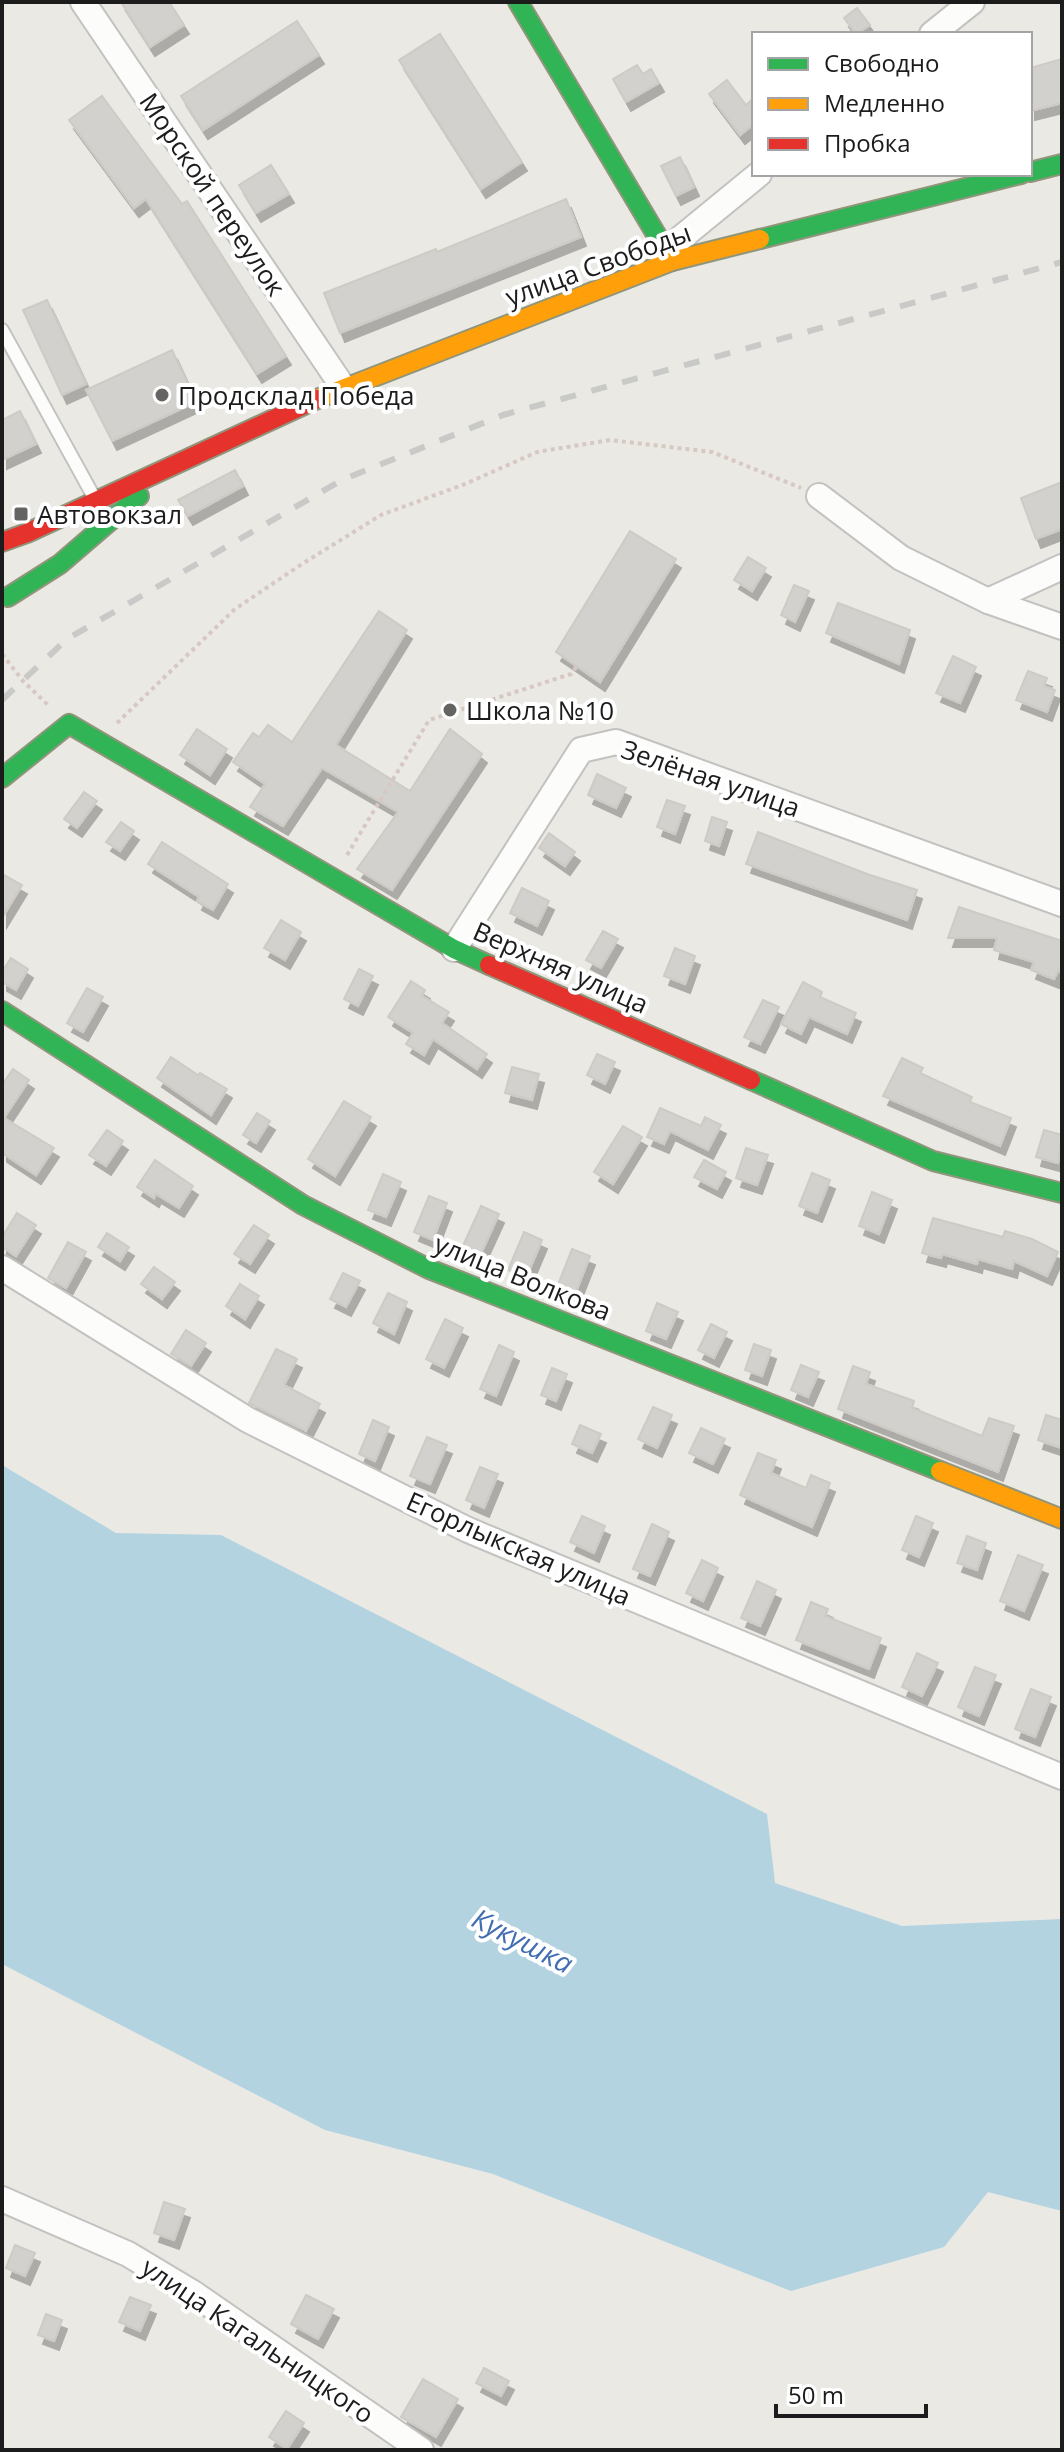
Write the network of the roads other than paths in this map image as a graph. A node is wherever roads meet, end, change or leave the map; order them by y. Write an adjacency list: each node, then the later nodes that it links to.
1 (83, 2): 11 (street, Морской переулок)
2 (972, 2): 4 (street)
3 (521, 3): 9 (street)
4 (934, 32)
5 (1062, 164): 6 (street)
6 (1032, 172)
7 (757, 176): 9 (street)
8 (1012, 176): 9 (street, улица Свободы)
9 (668, 256): 11 (street, улица Свободы)
10 (2, 330): 14 (lane)
11 (343, 387): 12 (street, улица Свободы)
12 (208, 451): 14 (street); 17 (street)
13 (819, 496): 18 (street)
14 (97, 501): 15 (street)
15 (10, 552): 17 (street)
16 (1062, 567): 18 (street)
17 (5, 599)
18 (988, 601): 19 (street)
19 (1062, 627)
20 (2, 778): 22 (street, Верхняя улица)
21 (1062, 904): 22 (street, Зелёная улица)
22 (454, 949): 24 (street, Верхняя улица)
23 (2, 1011): 26 (street, улица Волкова)
24 (1062, 1193)
25 (2, 1268): 27 (street, Егорлыкская улица)
26 (1062, 1519)
27 (1062, 1777)
28 (2, 2199): 29 (street, улица Кагальницкого)
29 (421, 2450)

